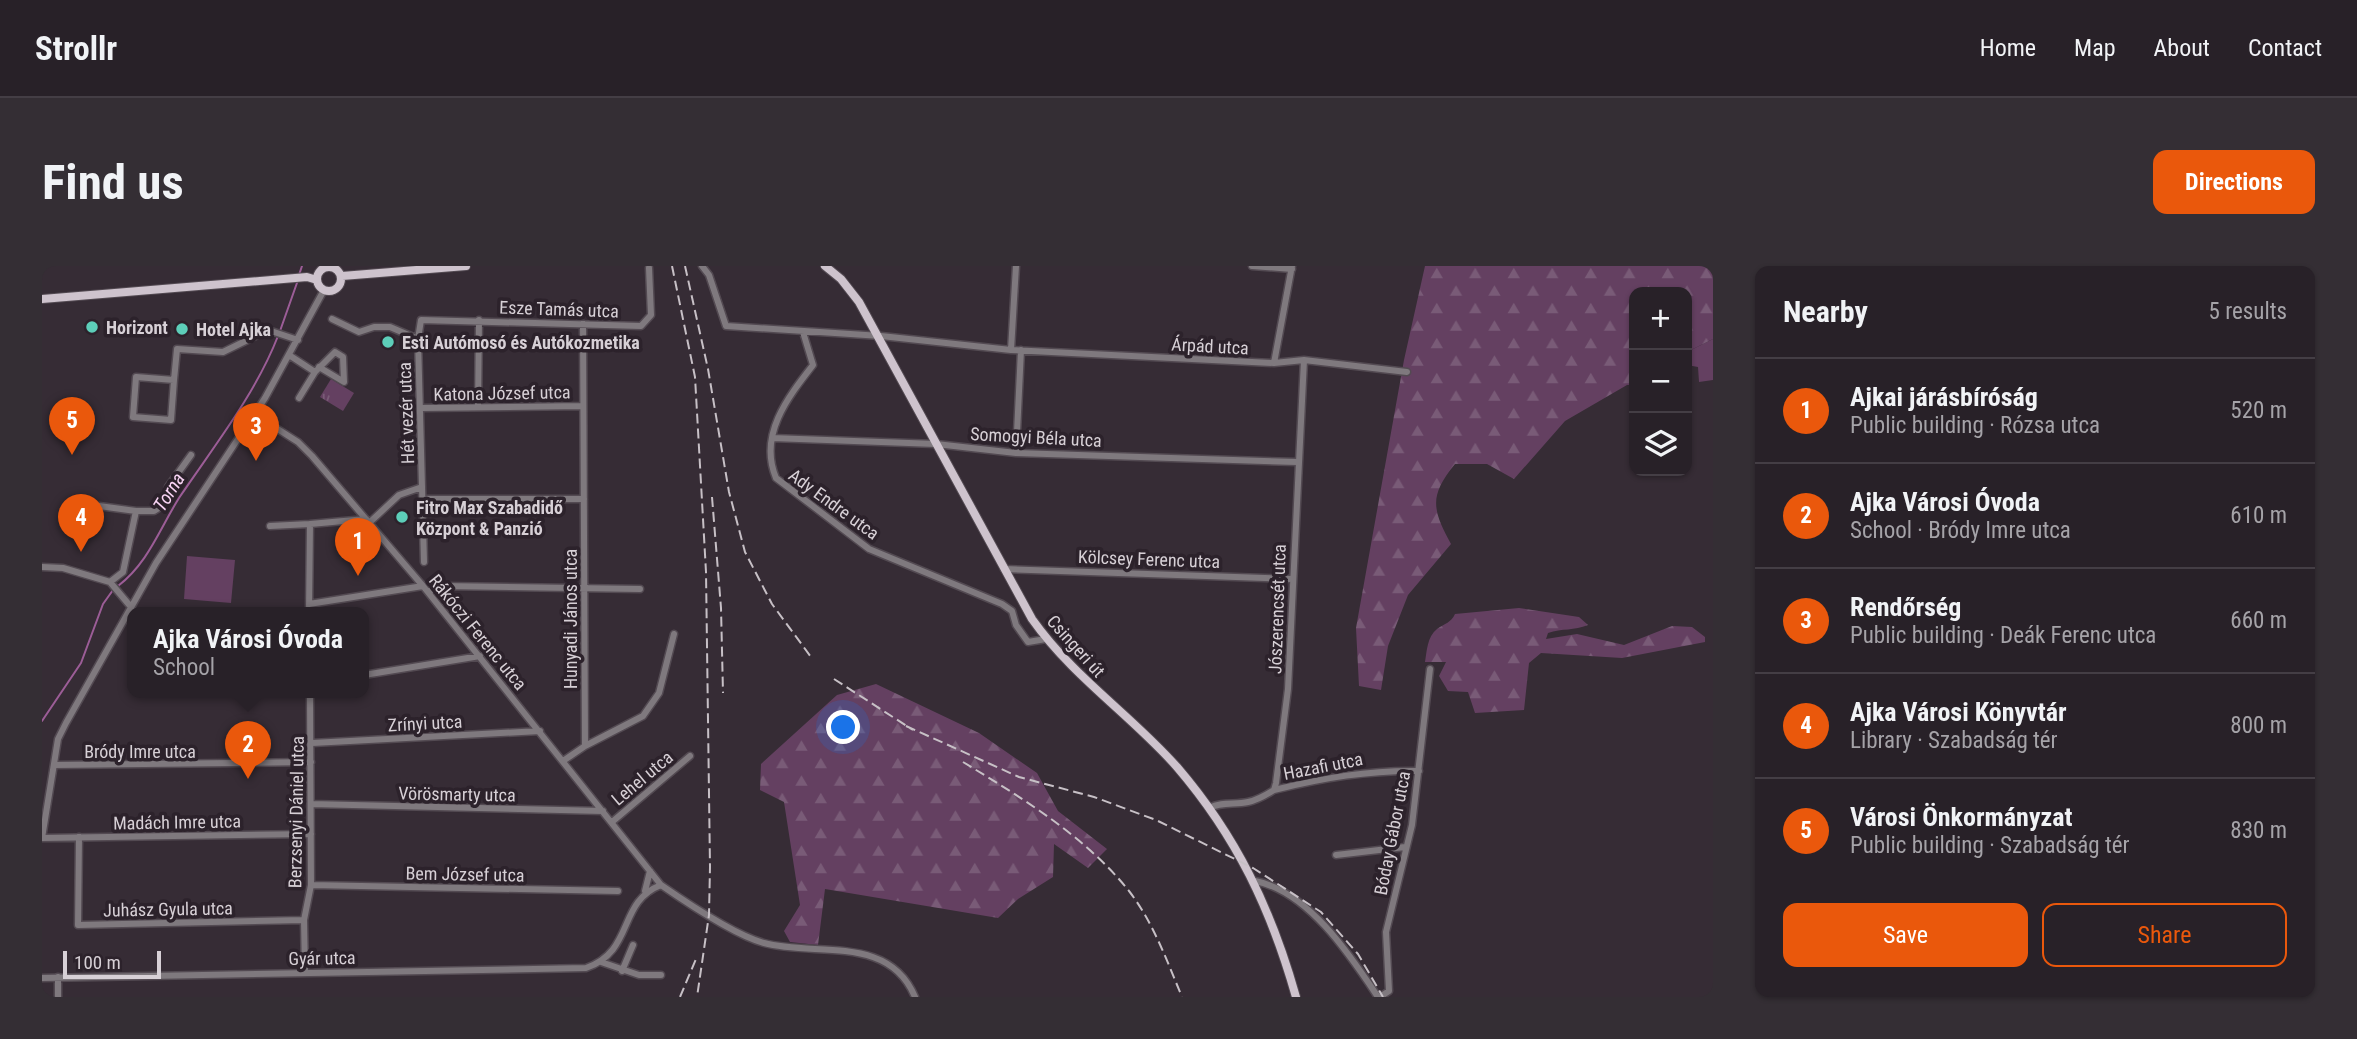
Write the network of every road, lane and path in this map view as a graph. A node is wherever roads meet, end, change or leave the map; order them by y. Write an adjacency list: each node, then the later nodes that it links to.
1 (466, 266): 9 (main road)
2 (702, 266): 17 (street, Árpád utca)
3 (825, 266): 18 (main road, Csingeri út)
4 (1016, 266): 21 (street)
5 (1252, 266): 8 (street)
6 (329, 267): 9 (main road); 10 (main road)
7 (649, 268): 15 (street, Esze Tamás utca)
8 (1292, 268): 25 (street)
9 (342, 276): 11 (main road)
10 (312, 278): 11 (main road); 12 (main road)
11 (324, 290): 20 (street)
12 (42, 299)
13 (332, 319): 19 (street, Hét vezér utca)
14 (479, 320): 15 (street, Esze Tamás utca); 16 (street, Esze Tamás utca); 31 (street)
15 (583, 324): 30 (street, Hunyadi János utca)
16 (419, 328): 19 (street, Hét vezér utca)
17 (803, 332): 18 (street, Árpád utca); 34 (street, Ady Endre utca)
18 (877, 336): 21 (street, Árpád utca); 35 (main road, Csingeri út)
19 (418, 339): 32 (street, Hét vezér utca)
20 (298, 340): 23 (street); 28 (street)
21 (1011, 350): 22 (street, Árpád utca)
22 (1021, 350): 25 (street, Árpád utca); 36 (street)
23 (289, 355): 26 (street); 33 (street)
24 (1304, 360): 25 (street, Árpád utca); 27 (street, Árpád utca); 38 (street, Jószerencsét utca)
25 (1274, 363)
26 (317, 370): 26 (street); 29 (street)
27 (1406, 372)
28 (174, 380): 28 (street)
29 (299, 398)
30 (583, 406): 31 (street, Katona József utca); 41 (street, Hunyadi János utca)
31 (478, 407): 32 (street, Katona József utca)
32 (421, 408): 39 (street, Hét vezér utca)
33 (254, 414): 44 (street, Rákóczi Ferenc utca); 56 (street)
34 (772, 438): 35 (street, Somogyi Béla utca); 59 (street, Ady Endre utca)
35 (936, 444): 36 (street, Somogyi Béla utca); 49 (main road, Csingeri út)
36 (1016, 453): 38 (street, Somogyi Béla utca)
37 (191, 455): 43 (street)
38 (1297, 462): 50 (street, Jószerencsét utca)
39 (422, 487): 40 (street, Hét vezér utca); 44 (street, Hét vezér utca)
40 (422, 499): 41 (street); 47 (street, Hét vezér utca)
41 (584, 499): 53 (street, Hunyadi János utca)
42 (99, 506): 43 (street)
43 (136, 511): 51 (street)
44 (367, 521): 45 (street); 52 (street, Rákóczi Ferenc utca)
45 (310, 524): 46 (street); 55 (street)
46 (270, 526)
47 (424, 562)
48 (42, 567): 51 (street)
49 (1004, 569): 50 (street, Kölcsey Ferenc utca); 59 (main road, Csingeri út)
50 (1292, 579): 72 (street, Jószerencsét utca)
51 (111, 583): 56 (street)
52 (426, 589): 53 (street); 55 (street); 60 (street, Rákóczi Ferenc utca)
53 (584, 589): 54 (street); 66 (street, Hunyadi János utca)
54 (640, 589)
55 (309, 604)
56 (131, 607)
57 (127, 614): 70 (street)
58 (674, 634): 66 (street)
59 (1045, 639): 74 (main road, Csingeri út)
60 (480, 656): 62 (street); 64 (street, Rákóczi Ferenc utca)
61 (1430, 669): 71 (street, Bóday Gábor utca)
62 (369, 674)
63 (310, 698): 65 (street, Berzsenyi Dániel utca)
64 (540, 731): 65 (street, Zrínyi utca); 68 (street, Rákóczi Ferenc utca)
65 (312, 743): 69 (street, Berzsenyi Dániel utca)
66 (585, 746): 68 (street)
67 (690, 756): 76 (street, Lehel utca)
68 (563, 761): 75 (street, Rákóczi Ferenc utca)
69 (311, 762): 70 (street, Bródy Imre utca); 73 (street, Berzsenyi Dániel utca)
70 (54, 765): 79 (street)
71 (1419, 771): 72 (street, Hazafi utca); 80 (street, Bóday Gábor utca)
72 (1274, 790): 74 (street)
73 (311, 804): 75 (street, Vörösmarty utca); 77 (street, Berzsenyi Dániel utca)
74 (1209, 808): 83 (main road, Csingeri út)
75 (603, 811): 76 (street, Rákóczi Ferenc utca)
76 (612, 822): 82 (street, Rákóczi Ferenc utca)
77 (312, 834): 78 (street, Madách Imre utca); 84 (street, Berzsenyi Dániel utca)
78 (79, 837): 79 (street, Madách Imre utca); 88 (street, Juhász Gyula utca)
79 (42, 838)
80 (1405, 847): 81 (street); 96 (street, Bóday Gábor utca)
81 (1336, 855)
82 (649, 872): 85 (street, Rákóczi Ferenc utca); 87 (street)
83 (1255, 881): 99 (main road, Csingeri út); 100 (street)
84 (311, 885): 86 (street, Bem József utca); 88 (street, Berzsenyi Dániel utca)
85 (661, 885): 87 (street); 98 (street, Rákóczi Ferenc utca)
86 (618, 891)
87 (645, 891): 90 (street)
88 (304, 920): 92 (street, Berzsenyi Dániel utca)
89 (633, 946): 91 (street)
90 (601, 962): 91 (street); 92 (street, Gyár utca)
91 (622, 971): 93 (street)
92 (305, 972): 94 (street, Gyár utca)
93 (661, 975)
94 (58, 977): 95 (street, Gyár utca); 97 (street)
95 (42, 978)
96 (1391, 994): 100 (street, Bóday Gábor utca)
97 (58, 997)
98 (915, 997)
99 (1296, 997)
100 (1379, 997)

